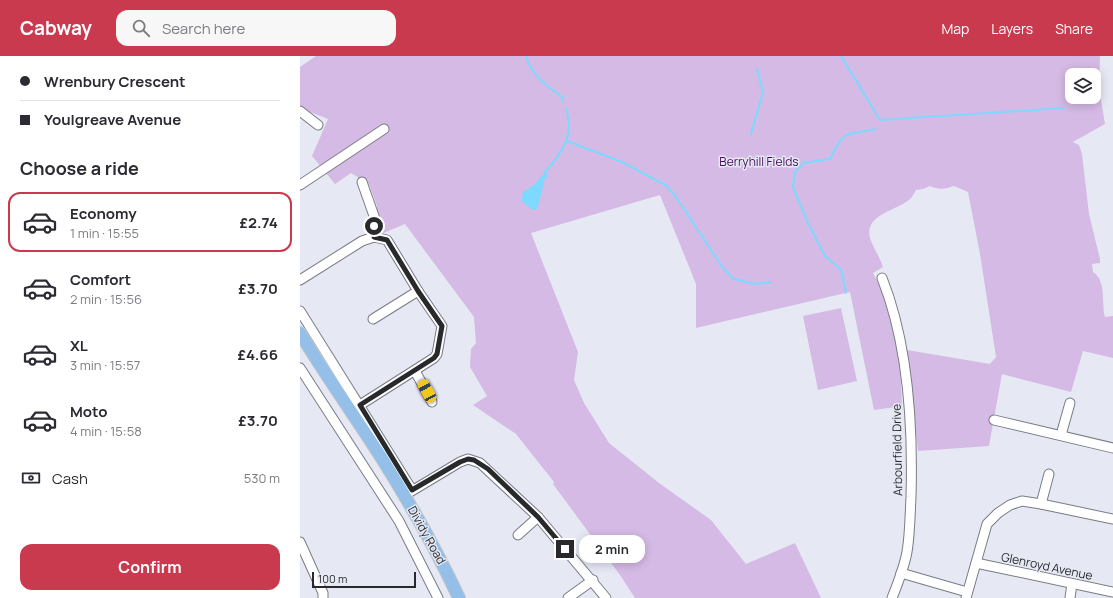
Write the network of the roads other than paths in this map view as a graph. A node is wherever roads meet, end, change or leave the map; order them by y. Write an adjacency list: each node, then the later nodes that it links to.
1 (300, 111): 2 (street)
2 (318, 126)
3 (384, 129): 5 (street)
4 (362, 182): 6 (street)
5 (300, 185)
6 (374, 237): 8 (street); 9 (street)
7 (882, 278): 29 (street, Arbourfield Drive)
8 (300, 280)
9 (418, 291): 11 (street); 14 (street)
10 (300, 311): 17 (street, Dividy Road)
11 (373, 319)
12 (300, 333): 22 (main road, Dividy Road)
13 (300, 368): 35 (street, Dividy Road)
14 (415, 371): 15 (street); 17 (street)
15 (432, 402)
16 (1070, 403): 19 (street)
17 (360, 405): 22 (street, Dividy Road)
18 (994, 420): 19 (street)
19 (1061, 436): 20 (street)
20 (1113, 448)
21 (1049, 474): 23 (street)
22 (408, 493): 24 (street); 36 (main road, Dividy Road)
23 (1041, 504): 25 (street); 28 (street)
24 (538, 517): 26 (street); 30 (street)
25 (1113, 519)
26 (518, 535)
27 (300, 542): 34 (street)
28 (976, 563): 31 (street, Glenroyd Avenue); 33 (street)
29 (901, 573): 33 (street); 39 (street, Arbourfield Drive)
30 (592, 580): 37 (street); 38 (street)
31 (1072, 584): 32 (street, Glenroyd Avenue); 40 (street)
32 (1113, 592)
33 (966, 595)
34 (323, 598)
35 (438, 598)
36 (458, 598)
37 (568, 598)
38 (606, 598)
39 (892, 598)
40 (1070, 598)

